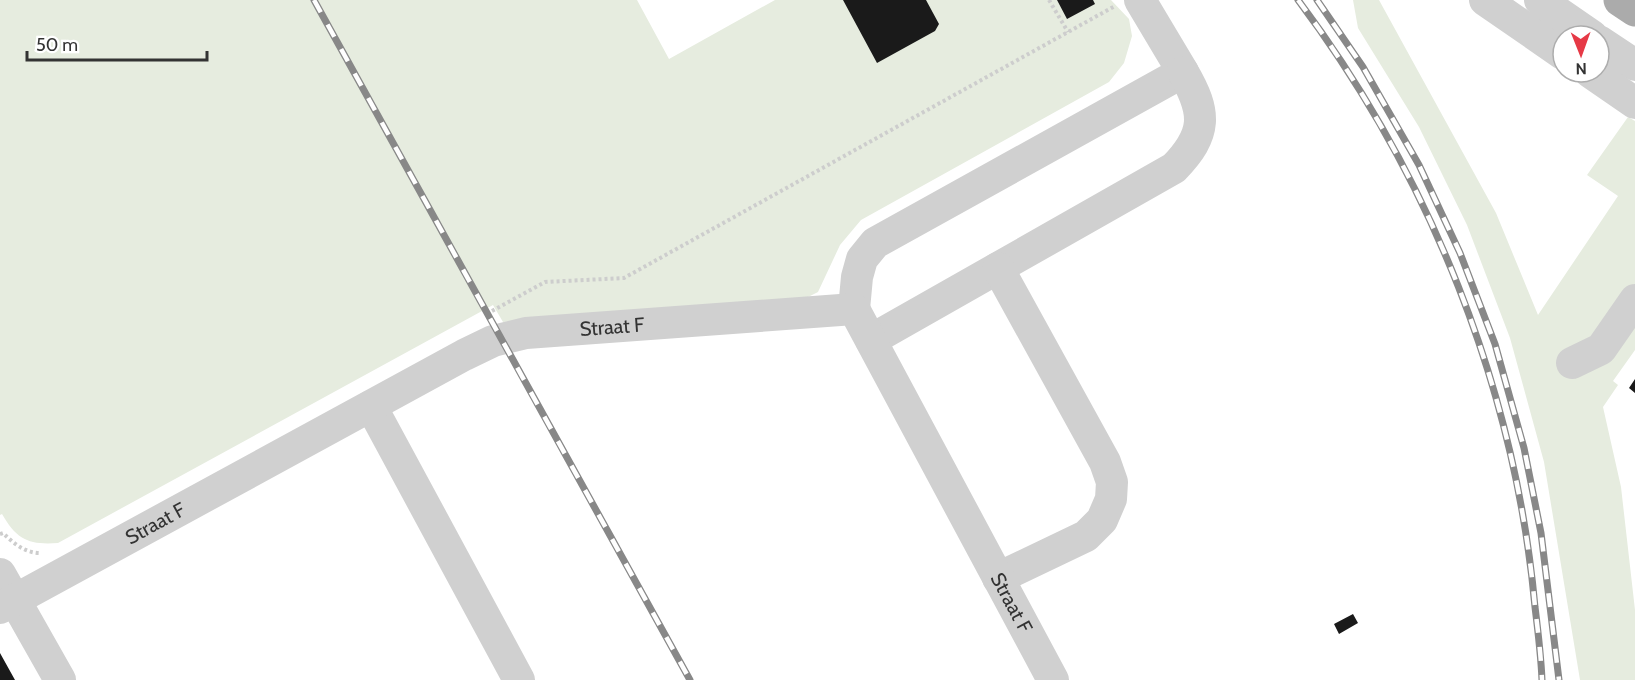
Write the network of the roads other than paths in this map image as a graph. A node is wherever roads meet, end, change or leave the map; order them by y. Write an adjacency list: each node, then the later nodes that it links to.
1 (1485, 0): 7 (lane)
2 (1540, 0): 6 (lane)
3 (1620, 0): 5 (main road)
4 (1126, 4): 10 (lane)
5 (1635, 10)
6 (1575, 24)
7 (1551, 46)
8 (1611, 48): 9 (lane)
9 (1635, 65)
10 (1183, 72): 13 (lane); 15 (lane)
11 (1607, 84): 12 (lane)
12 (1635, 103)
13 (998, 268): 16 (lane); 19 (lane)
14 (1635, 300): 17 (lane)
15 (854, 309): 16 (lane, Straat F); 18 (lane, Straat F)
16 (871, 340): 19 (lane, Straat F)
17 (1572, 363)
18 (371, 406): 20 (lane, Straat F); 22 (lane)
19 (998, 578): 23 (lane, Straat F)
20 (5, 594): 21 (lane, Straat F)
21 (60, 680)
22 (519, 680)
23 (1053, 680)

